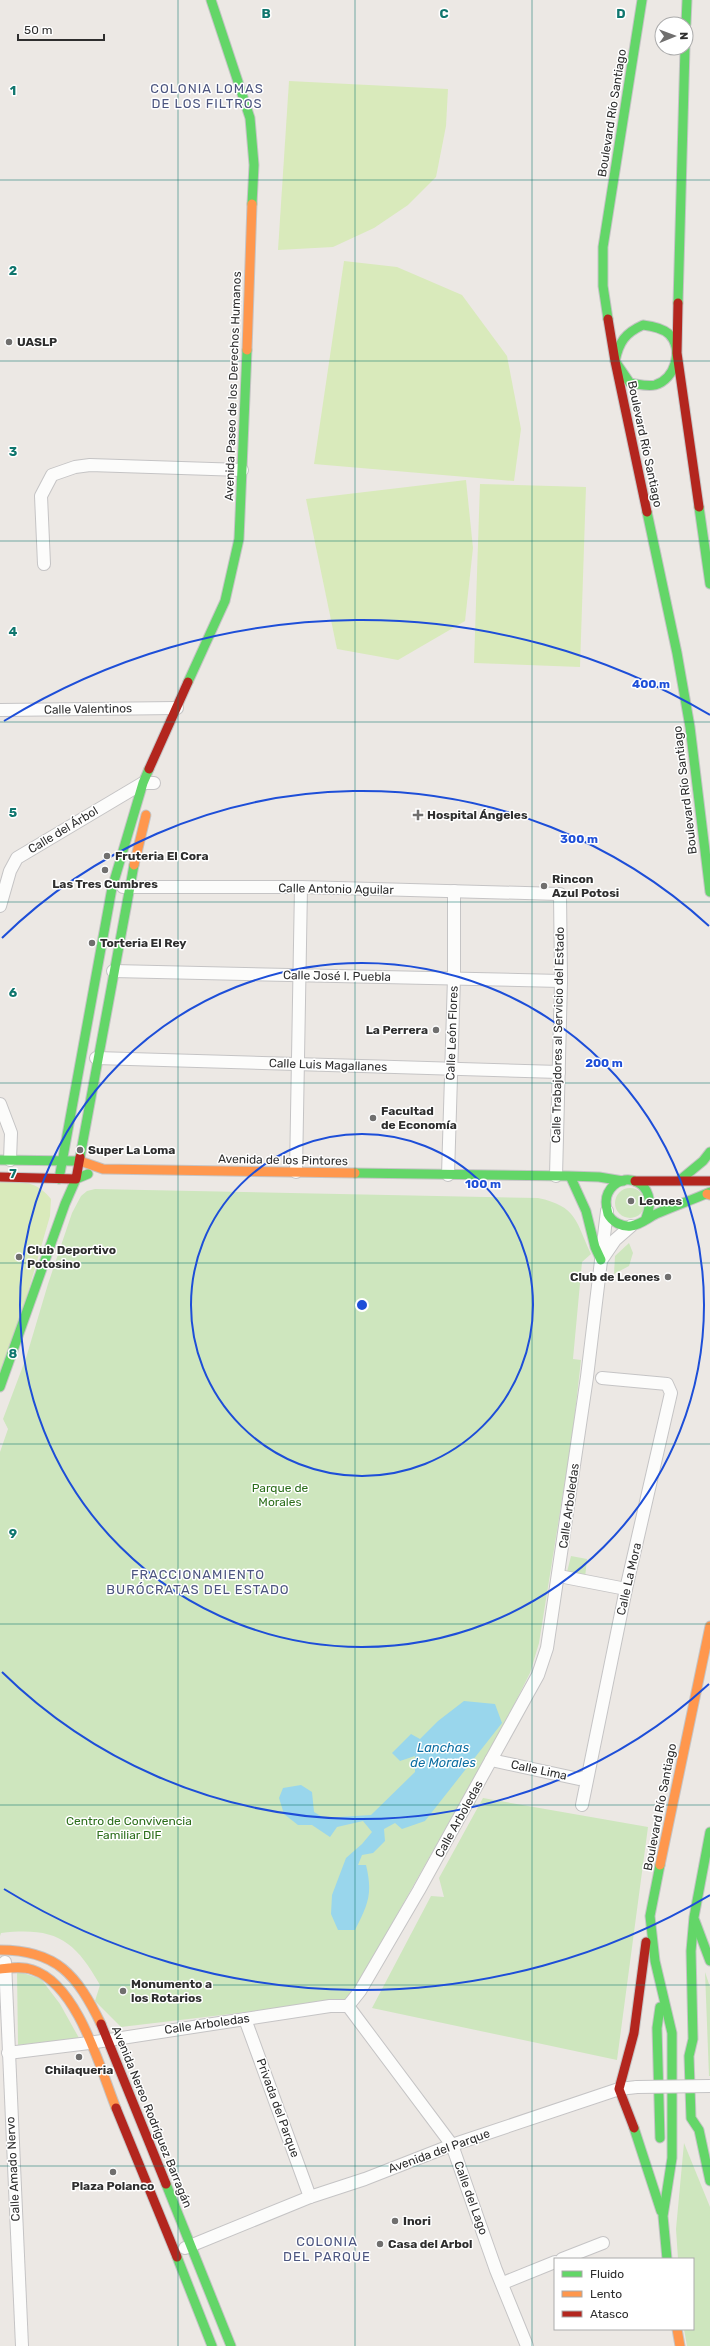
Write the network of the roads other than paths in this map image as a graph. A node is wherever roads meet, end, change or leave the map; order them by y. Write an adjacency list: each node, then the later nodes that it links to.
1 (211, 0): 8 (main road, Avenida Paseo de los Derechos Humanos)
2 (642, 0): 7 (main road, Boulevard Río Santiago)
3 (687, 0): 4 (main road)
4 (686, 16)
5 (685, 56): 6 (main road)
6 (677, 353): 7 (main road); 7 (main road); 10 (main road)
7 (615, 361): 20 (main road, Boulevard Río Santiago)
8 (242, 470): 9 (street); 11 (main road, Avenida Paseo de los Derechos Humanos)
9 (44, 564)
10 (710, 584)
11 (177, 708): 12 (street, Calle Valentinos); 13 (main road, Avenida Paseo de los Derechos Humanos)
12 (0, 710)
13 (150, 785): 15 (street, Calle del Árbol); 18 (main road, Avenida Paseo de los Derechos Humanos)
14 (149, 805): 16 (main road)
15 (5, 871): 22 (street, Calle del Árbol)
16 (128, 887): 17 (street, Calle Antonio Aguilar); 18 (street, Calle Antonio Aguilar); 23 (main road)
17 (301, 887): 19 (street, Calle Antonio Aguilar); 24 (street)
18 (112, 888): 35 (main road, Avenida Paseo de los Derechos Humanos)
19 (454, 891): 21 (street, Calle Antonio Aguilar); 25 (street, Calle León Flores)
20 (710, 892)
21 (560, 894): 26 (street, Calle Trabajdores al Servicio del Estado)
22 (0, 906)
23 (113, 971): 24 (street, Calle José I. Puebla); 27 (main road)
24 (300, 976): 25 (street, Calle José I. Puebla); 28 (street)
25 (454, 978): 26 (street, Calle José I. Puebla); 29 (street, Calle León Flores)
26 (562, 981): 30 (street, Calle Trabajdores al Servicio del Estado)
27 (96, 1058): 28 (street, Calle Luis Magallanes); 34 (main road)
28 (298, 1064): 29 (street, Calle Luis Magallanes); 37 (street)
29 (451, 1068): 30 (street, Calle Luis Magallanes); 38 (street, Calle León Flores)
30 (559, 1072): 40 (street, Calle Trabajdores al Servicio del Estado)
31 (0, 1104): 33 (street)
32 (710, 1152): 42 (main road)
33 (5, 1160): 35 (main road, Avenida de los Pintores)
34 (80, 1161): 35 (main road, Avenida de los Pintores); 36 (main road, Avenida de los Pintores); 41 (main road)
35 (63, 1162): 46 (main road, Avenida Paseo de los Derechos Humanos)
36 (103, 1168): 37 (main road, Avenida de los Pintores); 41 (main road)
37 (296, 1172): 38 (main road, Avenida de los Pintores)
38 (448, 1175): 40 (main road, Avenida de los Pintores)
39 (0, 1177): 46 (main road)
40 (565, 1177): 43 (main road, Avenida de los Pintores); 48 (main road); 52 (main road)
41 (76, 1179): 46 (main road); 50 (main road)
42 (680, 1180): 44 (main road); 45 (main road)
43 (623, 1181): 44 (main road); 48 (main road)
44 (635, 1181): 49 (main road)
45 (710, 1181)
46 (58, 1186): 50 (main road, Avenida Paseo de los Derechos Humanos)
47 (709, 1194): 49 (main road)
48 (606, 1209): 51 (main road); 52 (street, Calle Arboledas)
49 (646, 1218): 51 (main road)
50 (56, 1222): 54 (main road)
51 (631, 1226): 52 (street, Calle Arboledas)
52 (601, 1260): 55 (street, Calle Arboledas)
53 (602, 1378): 56 (street, Calle La Mora)
54 (0, 1387)
55 (559, 1576): 56 (street); 61 (street, Calle Arboledas)
56 (626, 1589): 62 (street, Calle La Mora)
57 (710, 1626): 58 (main road, Boulevard Río Santiago)
58 (708, 1649): 60 (main road, Boulevard Río Santiago)
59 (708, 1682): 60 (main road)
60 (696, 1688): 65 (main road, Boulevard Río Santiago)
61 (491, 1760): 62 (street, Calle Lima); 71 (street, Calle Arboledas)
62 (587, 1776): 63 (street, Calle La Mora)
63 (582, 1805)
64 (710, 1832): 66 (main road)
65 (650, 1916): 70 (main road, Boulevard Río Santiago); 78 (main road)
66 (694, 1917): 68 (main road); 74 (main road)
67 (3, 1950): 69 (street, Calle Amado Nervo); 73 (main road, Avenida Nereo Rodríguez Barragán)
68 (710, 1961)
69 (3, 1968): 75 (main road); 76 (street, Calle Amado Nervo)
70 (661, 1993): 84 (main road, Boulevard Río Santiago); 87 (main road, Boulevard Río Santiago)
71 (348, 2006): 72 (street, Calle Arboledas); 83 (street, Calle del Lago)
72 (245, 2019): 73 (street, Calle Arboledas); 88 (street, Privada del Parque)
73 (108, 2039): 75 (street, Calle Arboledas); 91 (main road, Avenida Nereo Rodríguez Barragán)
74 (693, 2039): 80 (main road); 82 (main road)
75 (89, 2043): 76 (street, Calle Arboledas); 92 (main road)
76 (8, 2053): 79 (street, Calle Amado Nervo)
77 (710, 2086): 78 (street, Avenida del Parque, bridge)
78 (619, 2089): 83 (street, Avenida del Parque); 89 (main road)
79 (5, 2101): 98 (street, Calle Amado Nervo)
80 (700, 2102)
81 (701, 2116): 82 (main road)
82 (699, 2130): 86 (main road)
83 (452, 2145): 88 (street, Avenida del Parque); 96 (street, Calle del Lago)
84 (661, 2145)
85 (661, 2160): 87 (main road, Boulevard Río Santiago)
86 (710, 2181)
87 (666, 2192): 89 (main road, Boulevard Río Santiago)
88 (310, 2197): 91 (street, Avenida del Parque)
89 (663, 2216): 94 (main road, Boulevard Río Santiago)
90 (603, 2243): 93 (street)
91 (190, 2245): 92 (street, Avenida del Parque); 100 (main road, Avenida Nereo Rodríguez Barragán)
92 (176, 2251): 99 (main road)
93 (565, 2258)
94 (667, 2258)
95 (554, 2262): 96 (street)
96 (502, 2283): 101 (street, Calle del Lago)
97 (677, 2330): 102 (main road)
98 (22, 2346)
99 (212, 2346)
100 (230, 2346)
101 (527, 2346)
102 (680, 2346)

